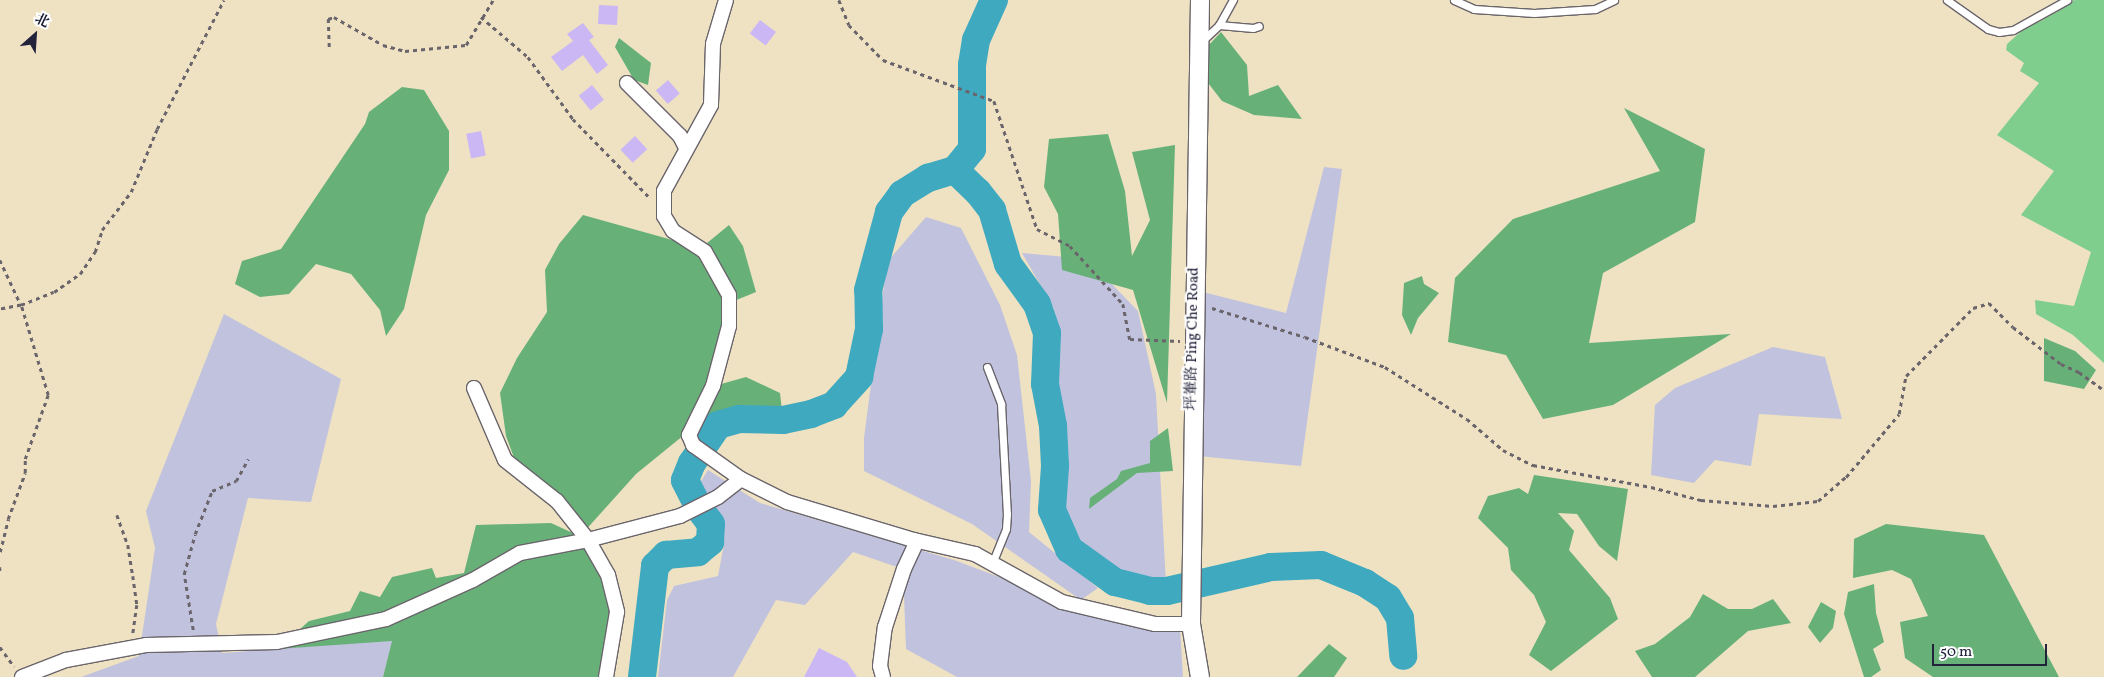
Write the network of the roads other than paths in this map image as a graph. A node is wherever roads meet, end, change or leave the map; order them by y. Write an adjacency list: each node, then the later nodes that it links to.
1 (726, 0): 12 (street)
2 (1200, 0): 10 (street, 坪輋路 Ping Che Road)
3 (1233, 0): 8 (lane)
4 (1454, 0): 5 (lane)
5 (1614, 0)
6 (1947, 0): 7 (lane)
7 (2067, 0)
8 (1219, 25): 9 (lane); 10 (lane)
9 (1259, 26)
10 (1199, 45): 19 (street, 坪輋路 Ping Che Road)
11 (627, 83): 12 (street)
12 (686, 148): 15 (street)
13 (987, 367): 18 (lane)
14 (474, 388): 16 (street)
15 (741, 479): 16 (street); 17 (street)
16 (588, 540): 20 (street); 21 (street)
17 (918, 541): 18 (street); 22 (street)
18 (992, 563): 19 (street)
19 (1191, 620): 23 (street, 坪輋路 Ping Che Road)
20 (22, 677)
21 (606, 677)
22 (884, 677)
23 (1200, 677)

